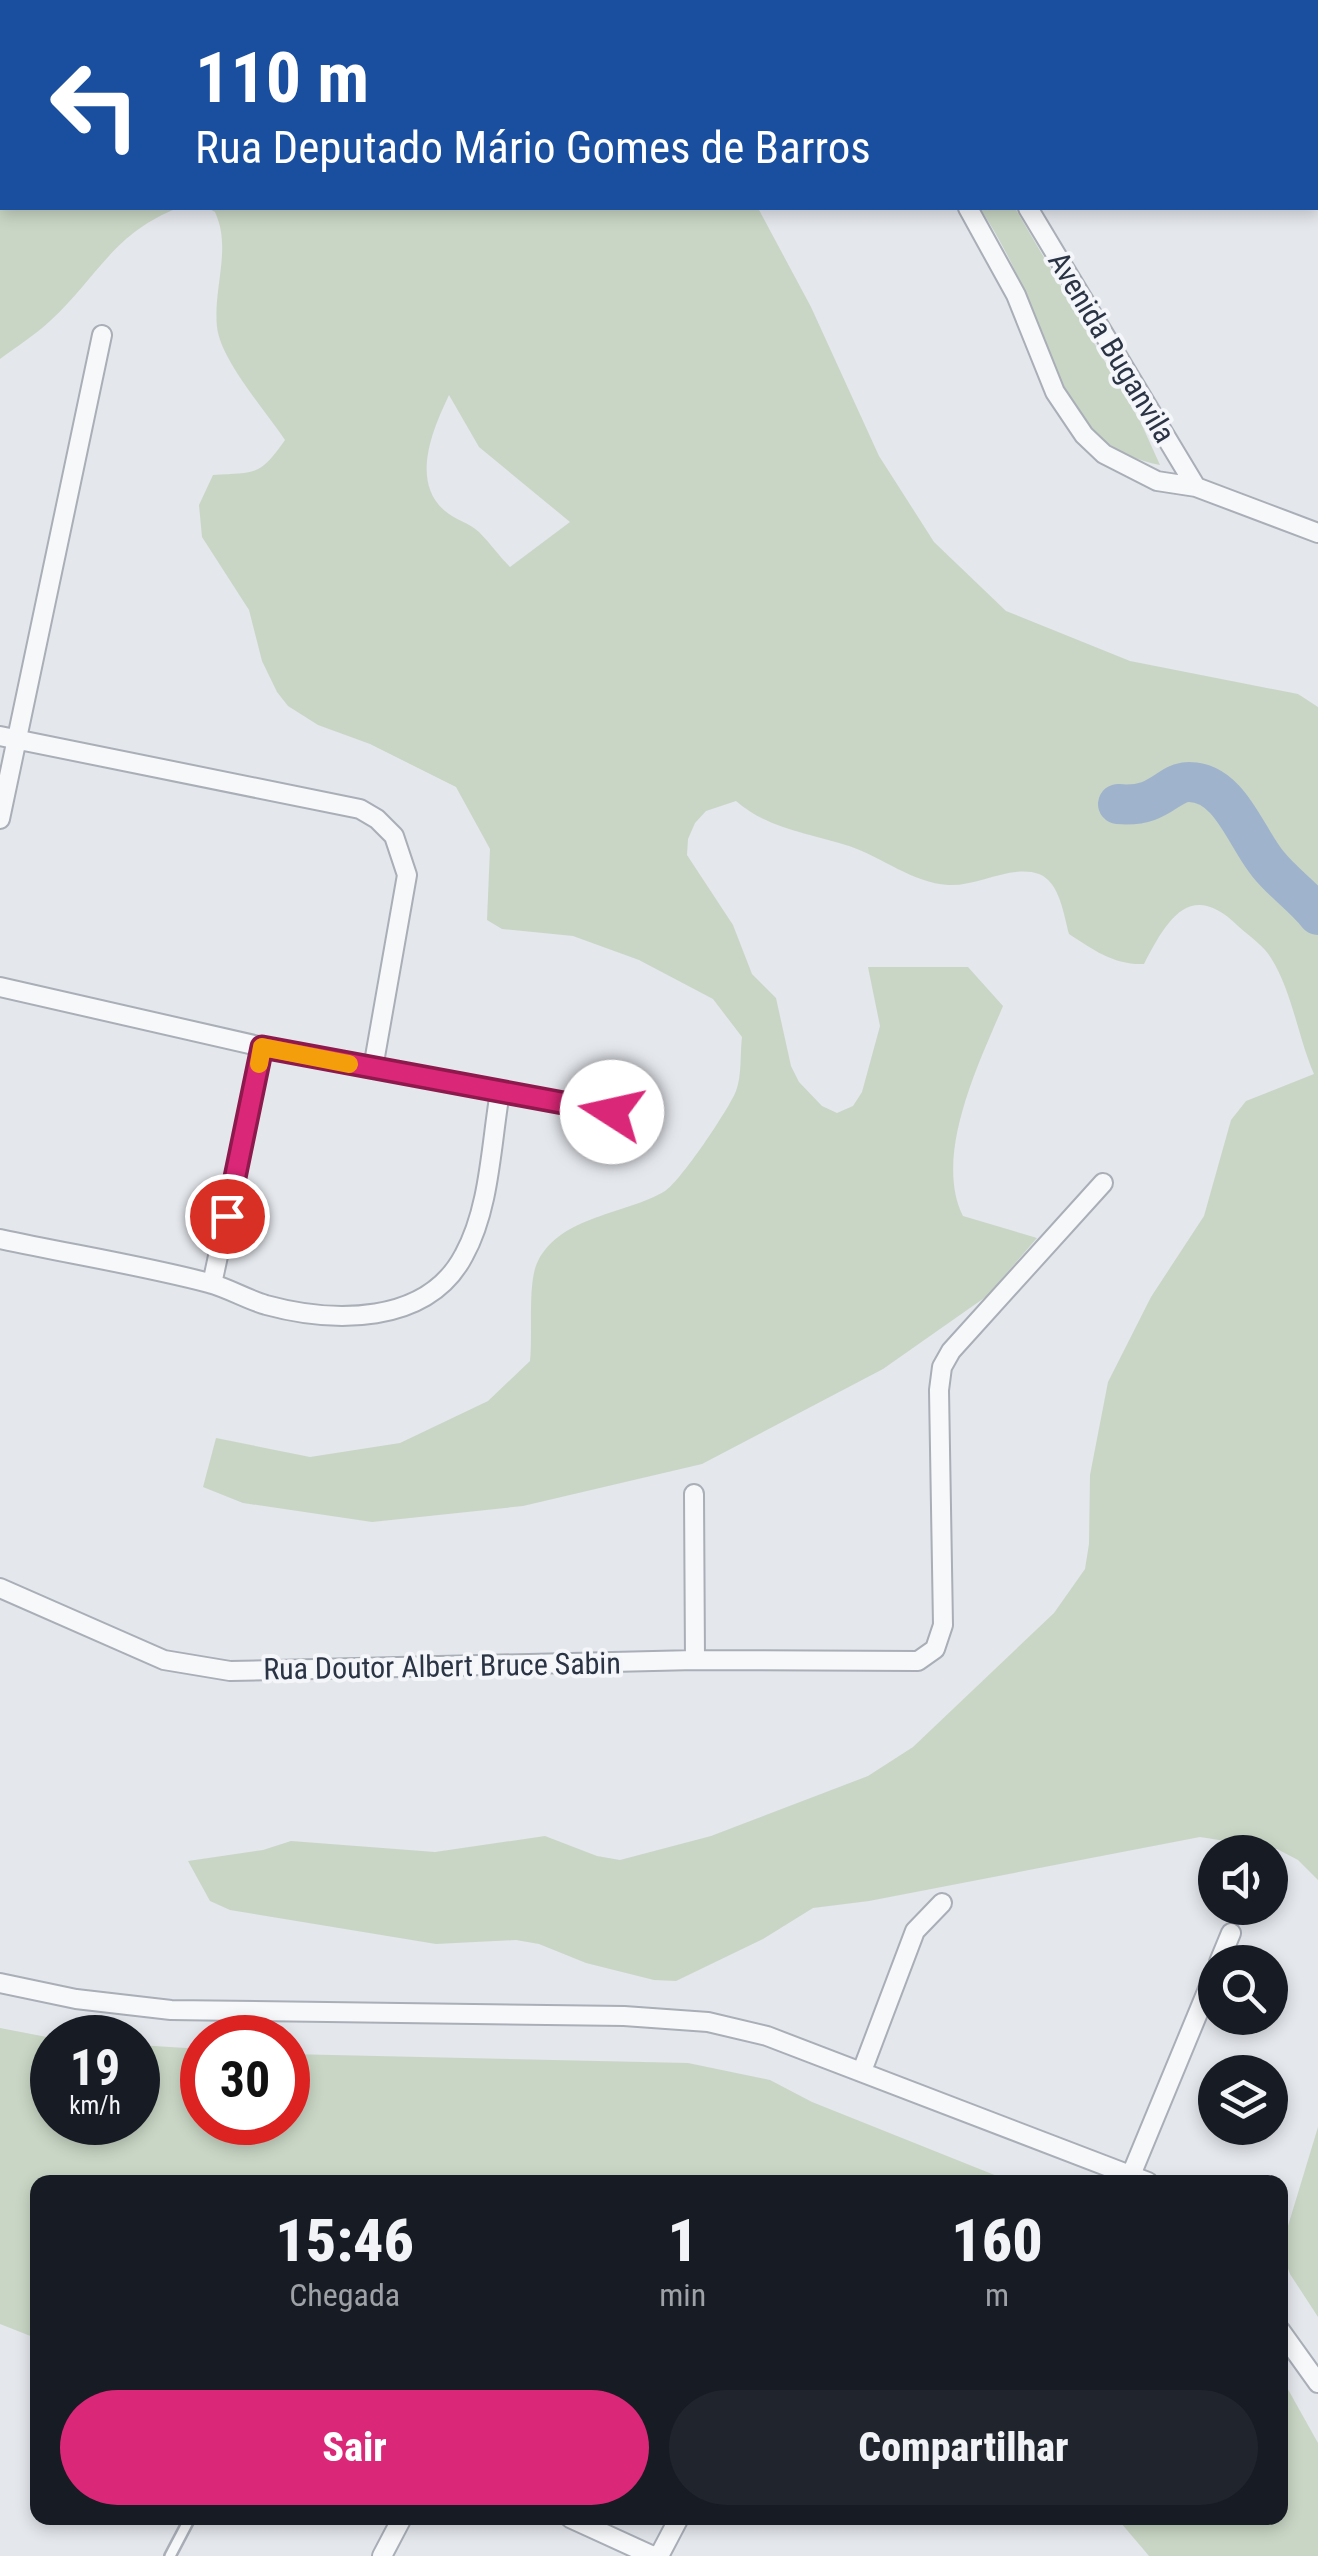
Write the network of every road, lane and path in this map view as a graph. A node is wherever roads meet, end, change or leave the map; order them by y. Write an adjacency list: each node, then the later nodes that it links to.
1 (969, 210): 4 (street, Avenida Buganvila)
2 (1029, 210): 4 (street, Avenida Buganvila)
3 (102, 334): 7 (street)
4 (1196, 488): 6 (street, Avenida Buganvila)
5 (1318, 516): 6 (street)
6 (1310, 530)
7 (9, 738): 8 (street); 11 (street)
8 (0, 819)
9 (0, 987): 10 (street)
10 (262, 1047): 11 (street); 16 (street)
11 (373, 1068): 12 (street)
12 (500, 1092): 13 (street); 16 (street)
13 (650, 1119)
14 (1103, 1183): 19 (street, Rua Doutor Albert Bruce Sabin)
15 (0, 1239): 16 (street)
16 (212, 1284)
17 (694, 1494): 19 (street)
18 (0, 1588): 19 (street, Rua Doutor Albert Bruce Sabin)
19 (695, 1660)
20 (942, 1904): 25 (street)
21 (1231, 1933): 22 (street)
22 (1226, 1945)
23 (0, 1983): 25 (street)
24 (1198, 2019): 27 (street)
25 (862, 2071): 26 (street)
26 (1132, 2175)
27 (1141, 2175)
28 (1288, 2341): 29 (street)
29 (1318, 2383)
30 (186, 2525): 34 (lane)
31 (398, 2525): 35 (street)
32 (586, 2525): 36 (street)
33 (675, 2525): 36 (street)
34 (170, 2556)
35 (382, 2556)
36 (656, 2556)

